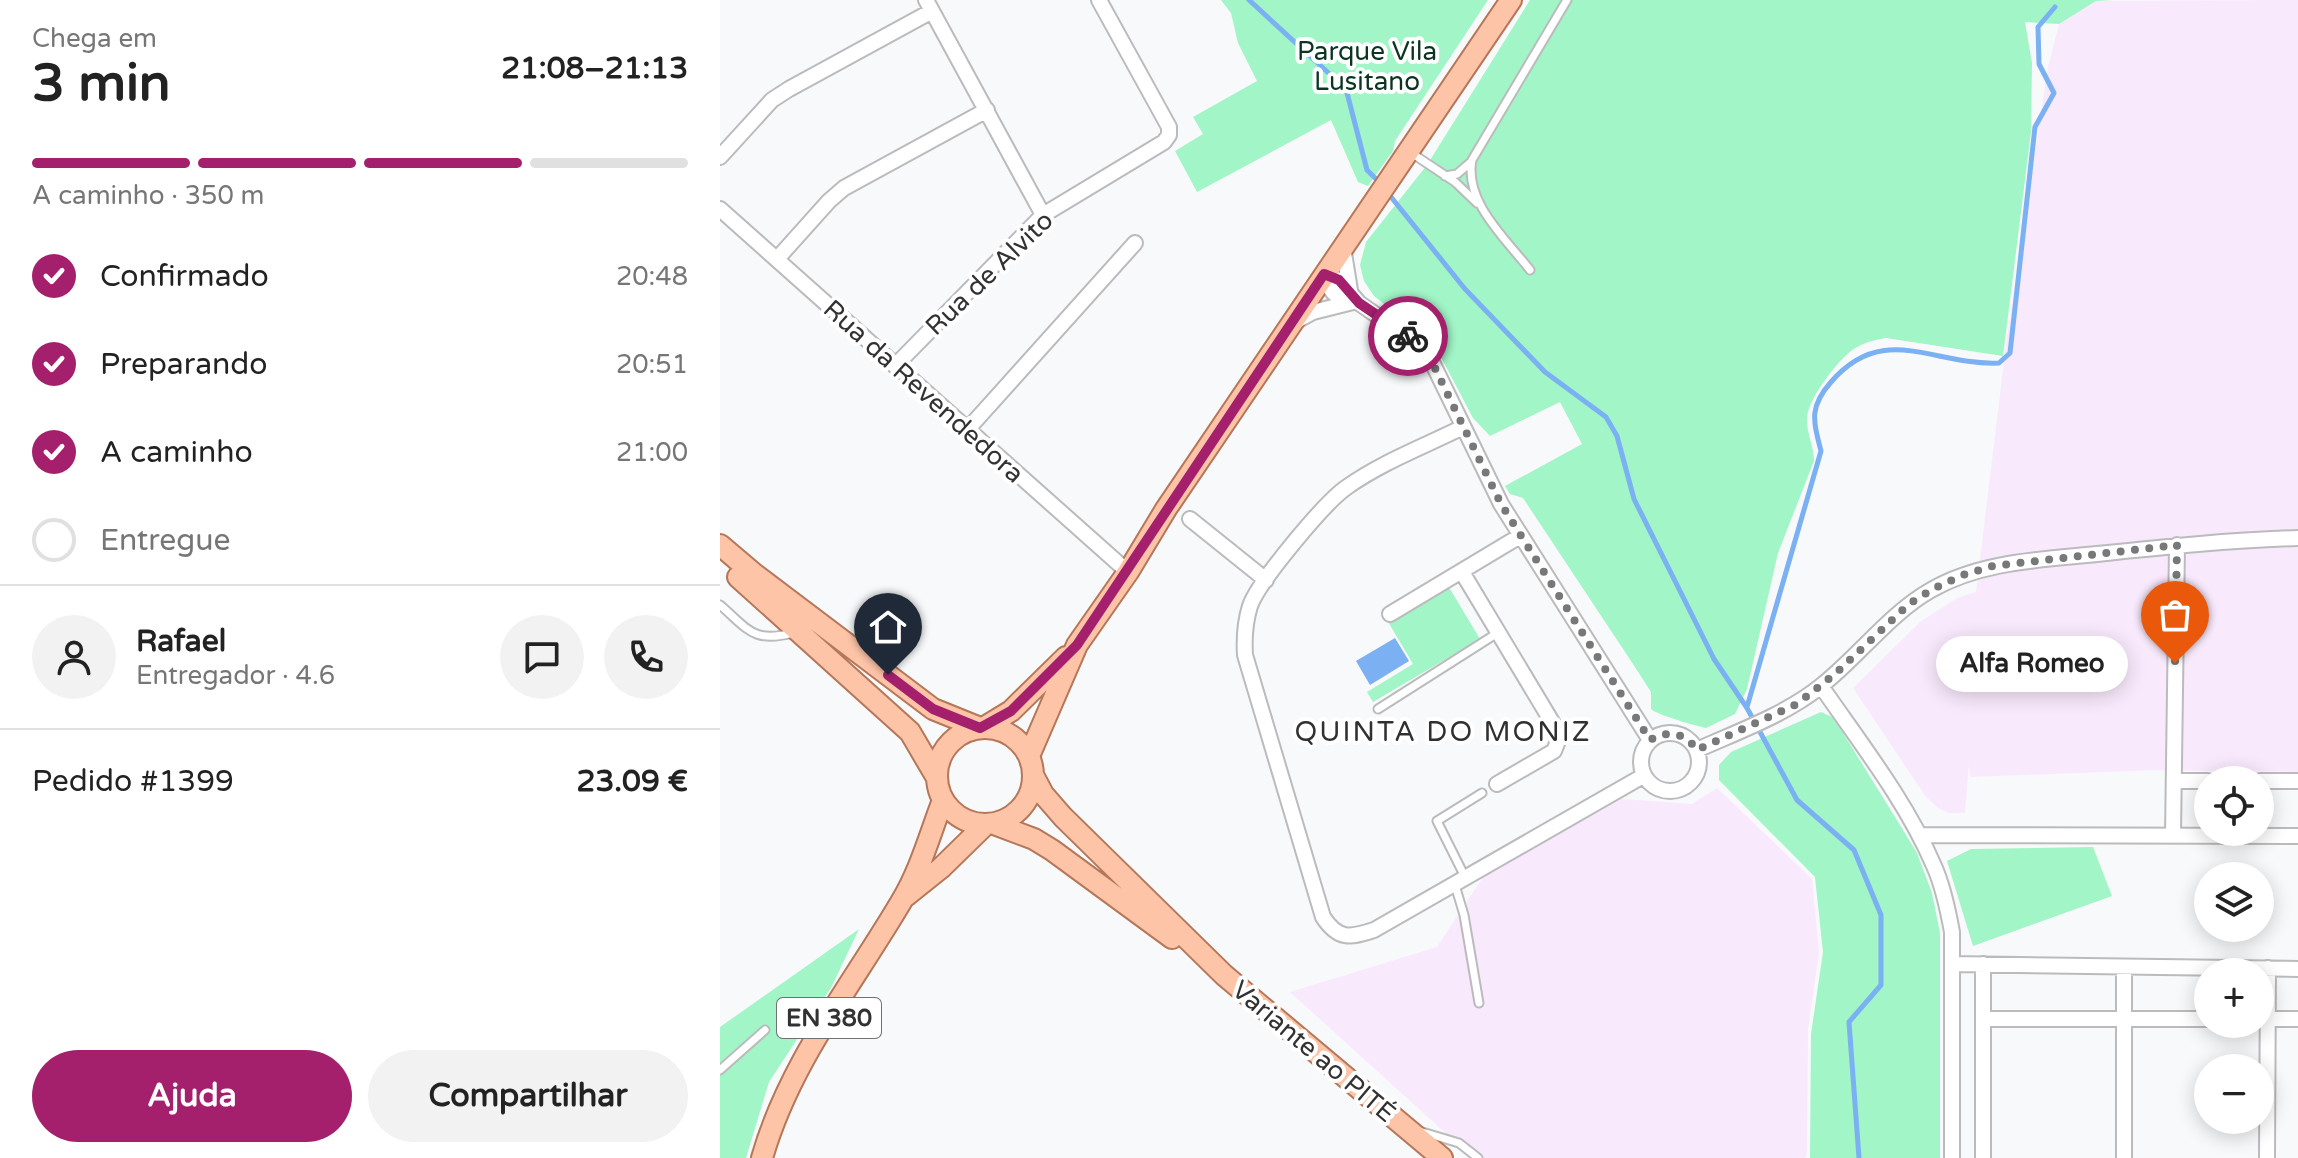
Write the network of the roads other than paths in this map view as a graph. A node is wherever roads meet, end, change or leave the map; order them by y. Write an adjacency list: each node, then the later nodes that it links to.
1 (1099, 0): 12 (street, Rua de Alvito)
2 (1511, 0): 6 (main road)
3 (1567, 0): 8 (lane)
4 (929, 6): 5 (street); 7 (street)
5 (987, 110): 12 (street); 15 (street)
6 (1409, 151): 9 (lane); 14 (main road)
7 (720, 157)
8 (1472, 160): 9 (lane); 11 (lane)
9 (1445, 176): 11 (lane)
10 (720, 209): 15 (street, Rua da Revendedora)
11 (1484, 209): 16 (lane)
12 (1043, 215): 20 (street, Rua de Alvito)
13 (1135, 243): 22 (street)
14 (1343, 247): 17 (main road); 18 (street)
15 (777, 259): 20 (street, Rua da Revendedora)
16 (1530, 270)
17 (1324, 274): 18 (street); 19 (main road)
18 (1354, 298): 19 (street); 21 (street)
19 (1291, 324): 29 (main road)
20 (895, 366): 22 (street, Rua da Revendedora)
21 (1463, 427): 24 (street); 31 (street)
22 (967, 430): 29 (street, Rua da Revendedora)
23 (1190, 519): 31 (street)
24 (1520, 536): 30 (street); 40 (street)
25 (2298, 538): 27 (street)
26 (720, 545): 39 (main road)
27 (2177, 545): 37 (street); 45 (street)
28 (720, 561): 34 (main road)
29 (1128, 572): 36 (main road)
30 (1462, 572): 33 (street); 35 (street)
31 (1266, 580): 56 (street)
32 (720, 605): 34 (lane)
33 (1390, 614)
34 (799, 631): 44 (main road)
35 (1499, 632): 38 (lane); 49 (street)
36 (1077, 645): 39 (main road); 42 (main road)
37 (1821, 686): 41 (street); 53 (street)
38 (1378, 709)
39 (981, 728): 42 (main road); 44 (main road)
40 (1650, 740): 41 (street); 43 (street)
41 (1697, 750): 43 (street)
42 (1031, 765): 52 (main road); 64 (main road, Variante ao PITÉ)
43 (1643, 776): 56 (street)
44 (937, 778): 51 (main road)
45 (2174, 781): 46 (street); 54 (street)
46 (2194, 781)
47 (2274, 781): 48 (street)
48 (2298, 781)
49 (1497, 784)
50 (1482, 793): 56 (lane)
51 (943, 800): 52 (main road); 57 (main road, EN 380)
52 (990, 824): 57 (main road, EN 380); 64 (main road, Variante ao PITÉ)
53 (1919, 835): 54 (street); 58 (street)
54 (2173, 836): 55 (street)
55 (2298, 836)
56 (1460, 882): 65 (lane)
57 (903, 899): 75 (main road, EN 380)
58 (1953, 964): 59 (street); 78 (street)
59 (1983, 964): 60 (street); 66 (street)
60 (2124, 967): 61 (street); 67 (street)
61 (2194, 967)
62 (2274, 968): 63 (street)
63 (2298, 969)
64 (1224, 975): 74 (main road, Variante ao PITÉ)
65 (1479, 1003)
66 (1983, 1019): 67 (street); 79 (street)
67 (2124, 1019): 68 (street); 80 (street)
68 (2194, 1019)
69 (2274, 1019): 70 (street)
70 (2298, 1019)
71 (765, 1030): 73 (lane)
72 (2264, 1038): 81 (street)
73 (720, 1070)
74 (1404, 1126): 76 (main road, Variante ao PITÉ); 77 (lane)
75 (769, 1153)
76 (1442, 1158)
77 (1478, 1158)
78 (1952, 1158)
79 (1983, 1158)
80 (2124, 1158)
81 (2267, 1158)

